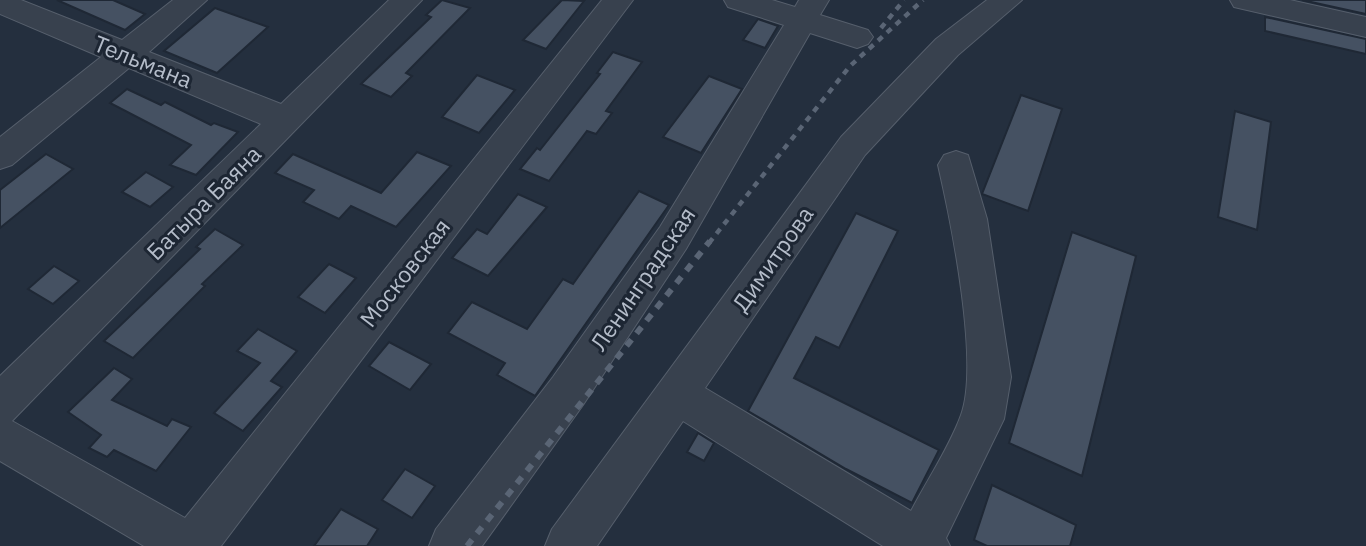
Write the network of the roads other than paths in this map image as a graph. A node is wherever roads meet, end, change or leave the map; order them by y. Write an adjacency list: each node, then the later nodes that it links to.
1 (192, 0): 12 (street)
2 (407, 0): 13 (street, Батыра Баяна)
3 (618, 0): 20 (street, Московская)
4 (739, 0): 8 (street)
5 (1007, 0): 16 (street, Димитрова)
6 (1245, 0): 9 (street)
7 (0, 3): 12 (street, Тельмана)
8 (808, 10): 11 (street); 21 (street, Ленинградская)
9 (1302, 11): 10 (street)
10 (1366, 27)
11 (856, 37)
12 (125, 54): 13 (street, Тельмана); 14 (street)
13 (286, 120): 17 (street, Батыра Баяна)
14 (0, 156)
15 (956, 165): 19 (street)
16 (677, 394): 19 (street); 22 (street, Димитрова)
17 (0, 405)
18 (0, 437): 20 (street)
19 (923, 544)
20 (191, 546)
21 (453, 546)
22 (569, 546)

